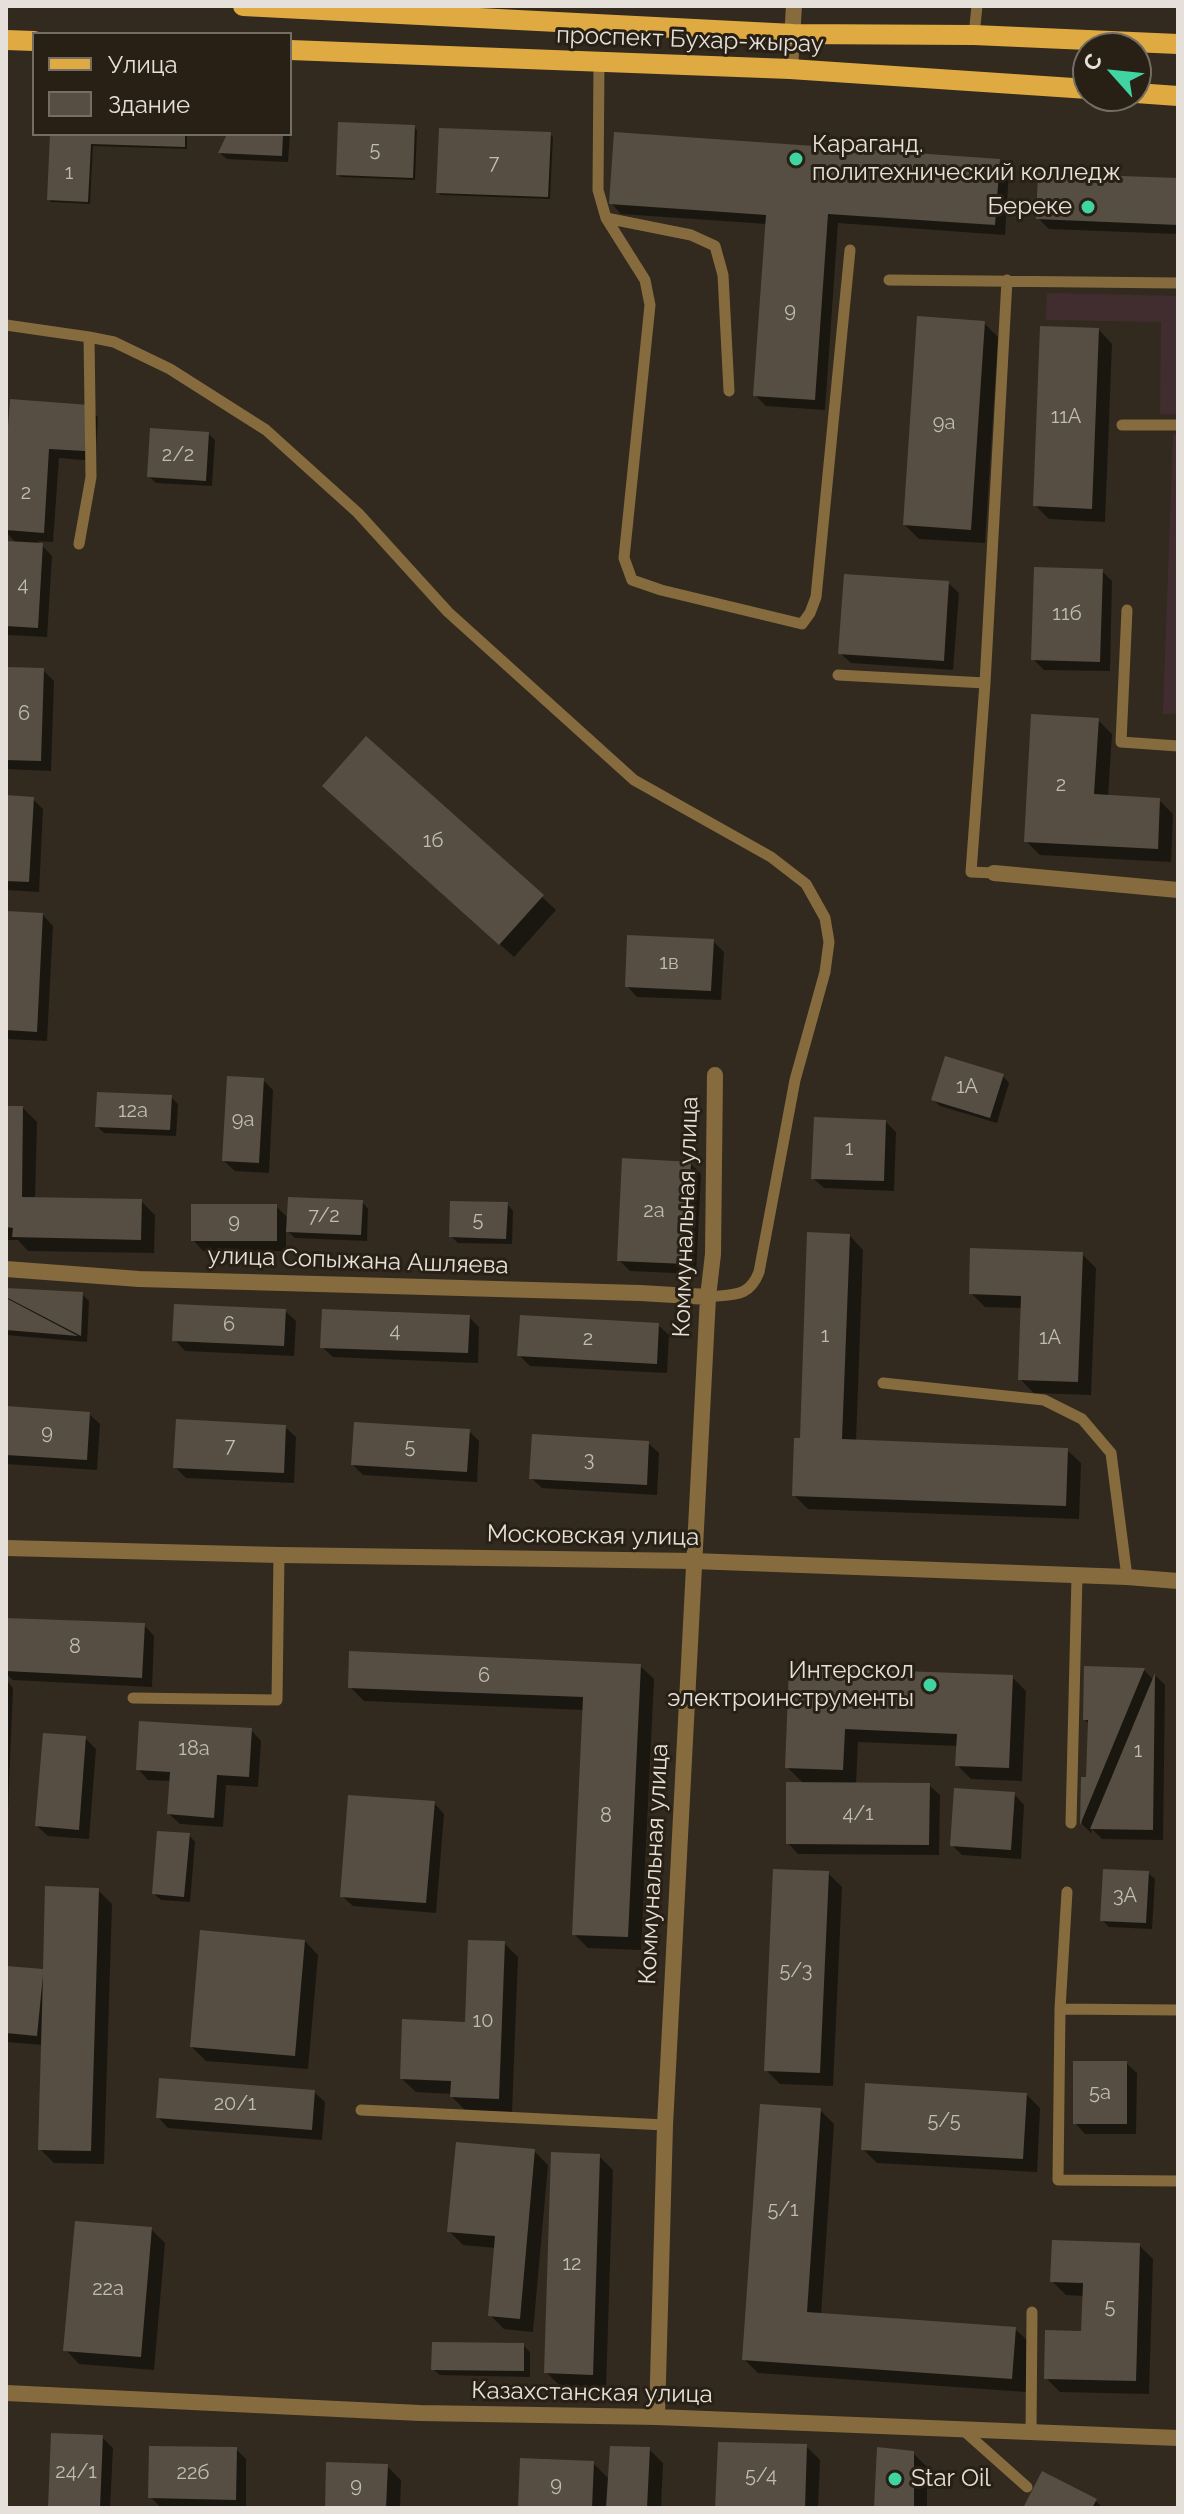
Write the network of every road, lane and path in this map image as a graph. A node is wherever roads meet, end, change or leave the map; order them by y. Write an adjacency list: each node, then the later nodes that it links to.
1 (243, 6): 4 (main road, проспект Бухар-жырау)
2 (794, 6): 4 (street)
3 (977, 6): 5 (lane)
4 (793, 34): 5 (main road, проспект Бухар-жырау); 11 (street)
5 (974, 35): 8 (main road, проспект Бухар-жырау)
6 (6, 40): 7 (main road)
7 (32, 41)
8 (1178, 44)
9 (292, 50): 10 (main road, проспект Бухар-жырау)
10 (599, 62): 11 (main road, проспект Бухар-жырау); 15 (lane)
11 (790, 69): 12 (main road, проспект Бухар-жырау)
12 (1072, 88)
13 (1152, 94): 14 (main road)
14 (1178, 96)
15 (606, 218): 16 (lane); 22 (lane)
16 (850, 250)
17 (889, 280): 18 (lane)
18 (1007, 280): 19 (lane); 28 (lane)
19 (1178, 283)
20 (6, 325): 21 (lane)
21 (89, 337): 25 (lane); 34 (lane)
22 (729, 391)
23 (1122, 425): 24 (lane)
24 (1178, 425)
25 (79, 544)
26 (1127, 610): 29 (lane)
27 (838, 675): 28 (lane)
28 (985, 683): 30 (lane)
29 (1178, 746)
30 (994, 873): 31 (street)
31 (1178, 890)
32 (715, 1075): 34 (street, Коммунальная улица)
33 (6, 1269): 34 (street, улица Сопыжана Ашляева)
34 (708, 1297): 38 (street, Коммунальная улица)
35 (883, 1383): 40 (lane)
36 (6, 1548): 37 (street, Московская улица)
37 (279, 1555): 38 (street, Московская улица); 42 (lane)
38 (693, 1561): 39 (street, Московская улица); 48 (street, Коммунальная улица)
39 (1077, 1576): 40 (street, Московская улица); 43 (lane)
40 (1127, 1577): 41 (street, Московская улица)
41 (1178, 1581)
42 (133, 1698)
43 (1071, 1823)
44 (1067, 1892): 45 (lane)
45 (1060, 2009): 46 (lane); 49 (lane)
46 (1178, 2010)
47 (361, 2110): 48 (lane)
48 (665, 2125): 52 (street, Коммунальная улица)
49 (1178, 2181)
50 (1032, 2312): 54 (lane)
51 (6, 2393): 52 (street, Казахстанская улица)
52 (657, 2417): 53 (street, Казахстанская улица)
53 (963, 2430): 54 (street, Казахстанская улица); 56 (lane)
54 (1031, 2433): 55 (street, Казахстанская улица)
55 (1178, 2438)
56 (1027, 2487)

